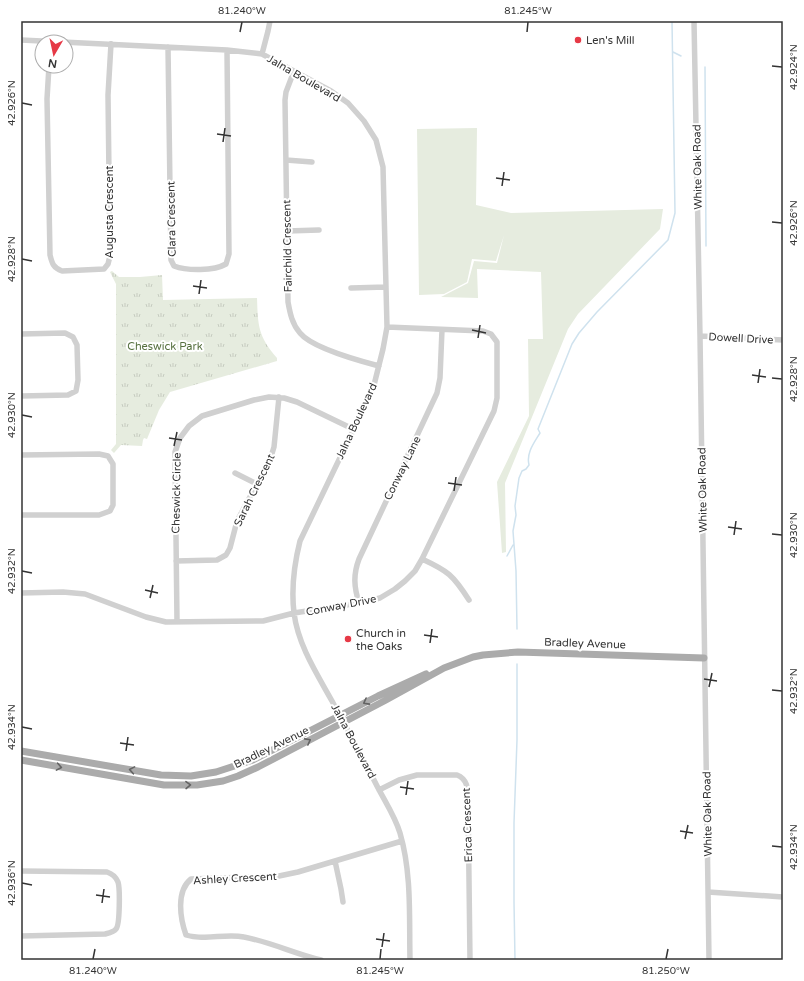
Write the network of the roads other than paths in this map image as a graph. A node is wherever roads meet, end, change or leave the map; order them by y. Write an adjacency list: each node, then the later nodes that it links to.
1 (270, 21): 9 (street)
2 (694, 21): 21 (street, White Oak Road)
3 (21, 40): 4 (street, Jalna Boulevard)
4 (34, 41)
5 (74, 43): 6 (street, Jalna Boulevard)
6 (111, 44): 7 (street, Jalna Boulevard); 11 (street, Augusta Crescent)
7 (168, 47): 8 (street, Jalna Boulevard); 8 (street, Clara Crescent)
8 (227, 50): 9 (street, Jalna Boulevard)
9 (262, 54): 10 (street, Jalna Boulevard)
10 (294, 71): 12 (street, Fairchild Crescent); 16 (street, Jalna Boulevard)
11 (48, 74)
12 (286, 160): 13 (street); 14 (street, Fairchild Crescent)
13 (312, 162)
14 (288, 230): 15 (street); 23 (street, Fairchild Crescent)
15 (319, 230)
16 (386, 287): 17 (street); 18 (street, Jalna Boulevard)
17 (351, 288)
18 (386, 327): 19 (street, Conway Drive); 23 (street, Jalna Boulevard)
19 (442, 330): 31 (street, Conway Drive); 35 (street, Conway Lane)
20 (21, 334): 24 (street)
21 (700, 336): 22 (street, Dowell Drive); 38 (street, White Oak Road)
22 (783, 340)
23 (379, 366): 26 (street, Jalna Boulevard)
24 (21, 396)
25 (279, 397): 26 (street, Cheswick Circle); 29 (street, Sarah Crescent); 32 (street, Cheswick Circle)
26 (353, 429): 36 (street, Jalna Boulevard)
27 (21, 455): 30 (street)
28 (234, 473): 29 (street)
29 (257, 484): 32 (street, Sarah Crescent)
30 (21, 515)
31 (422, 559): 34 (street); 35 (street, Conway Drive)
32 (176, 562): 37 (street, Cheswick Circle)
33 (21, 593): 37 (street, Conway Drive)
34 (469, 600)
35 (359, 603): 36 (street, Conway Drive)
36 (294, 613): 37 (street, Conway Drive); 39 (street, Jalna Boulevard)
37 (177, 621)
38 (704, 658): 39 (main road, Bradley Avenue); 46 (street, White Oak Road)
39 (342, 719): 40 (main road, Bradley Avenue, one-way to 40); 41 (main road, Bradley Avenue, one-way to 39); 42 (street, Jalna Boulevard)
40 (21, 751)
41 (21, 760)
42 (379, 790): 43 (street, Jalna Boulevard); 52 (street, Erica Crescent)
43 (402, 841): 44 (street, Ashley Crescent); 51 (street, Jalna Boulevard)
44 (334, 861): 48 (street); 50 (street, Ashley Crescent)
45 (21, 871): 49 (street)
46 (708, 892): 47 (street); 53 (street, White Oak Road)
47 (783, 897)
48 (343, 902)
49 (21, 936)
50 (321, 960)
51 (410, 960)
52 (470, 960)
53 (709, 960)

